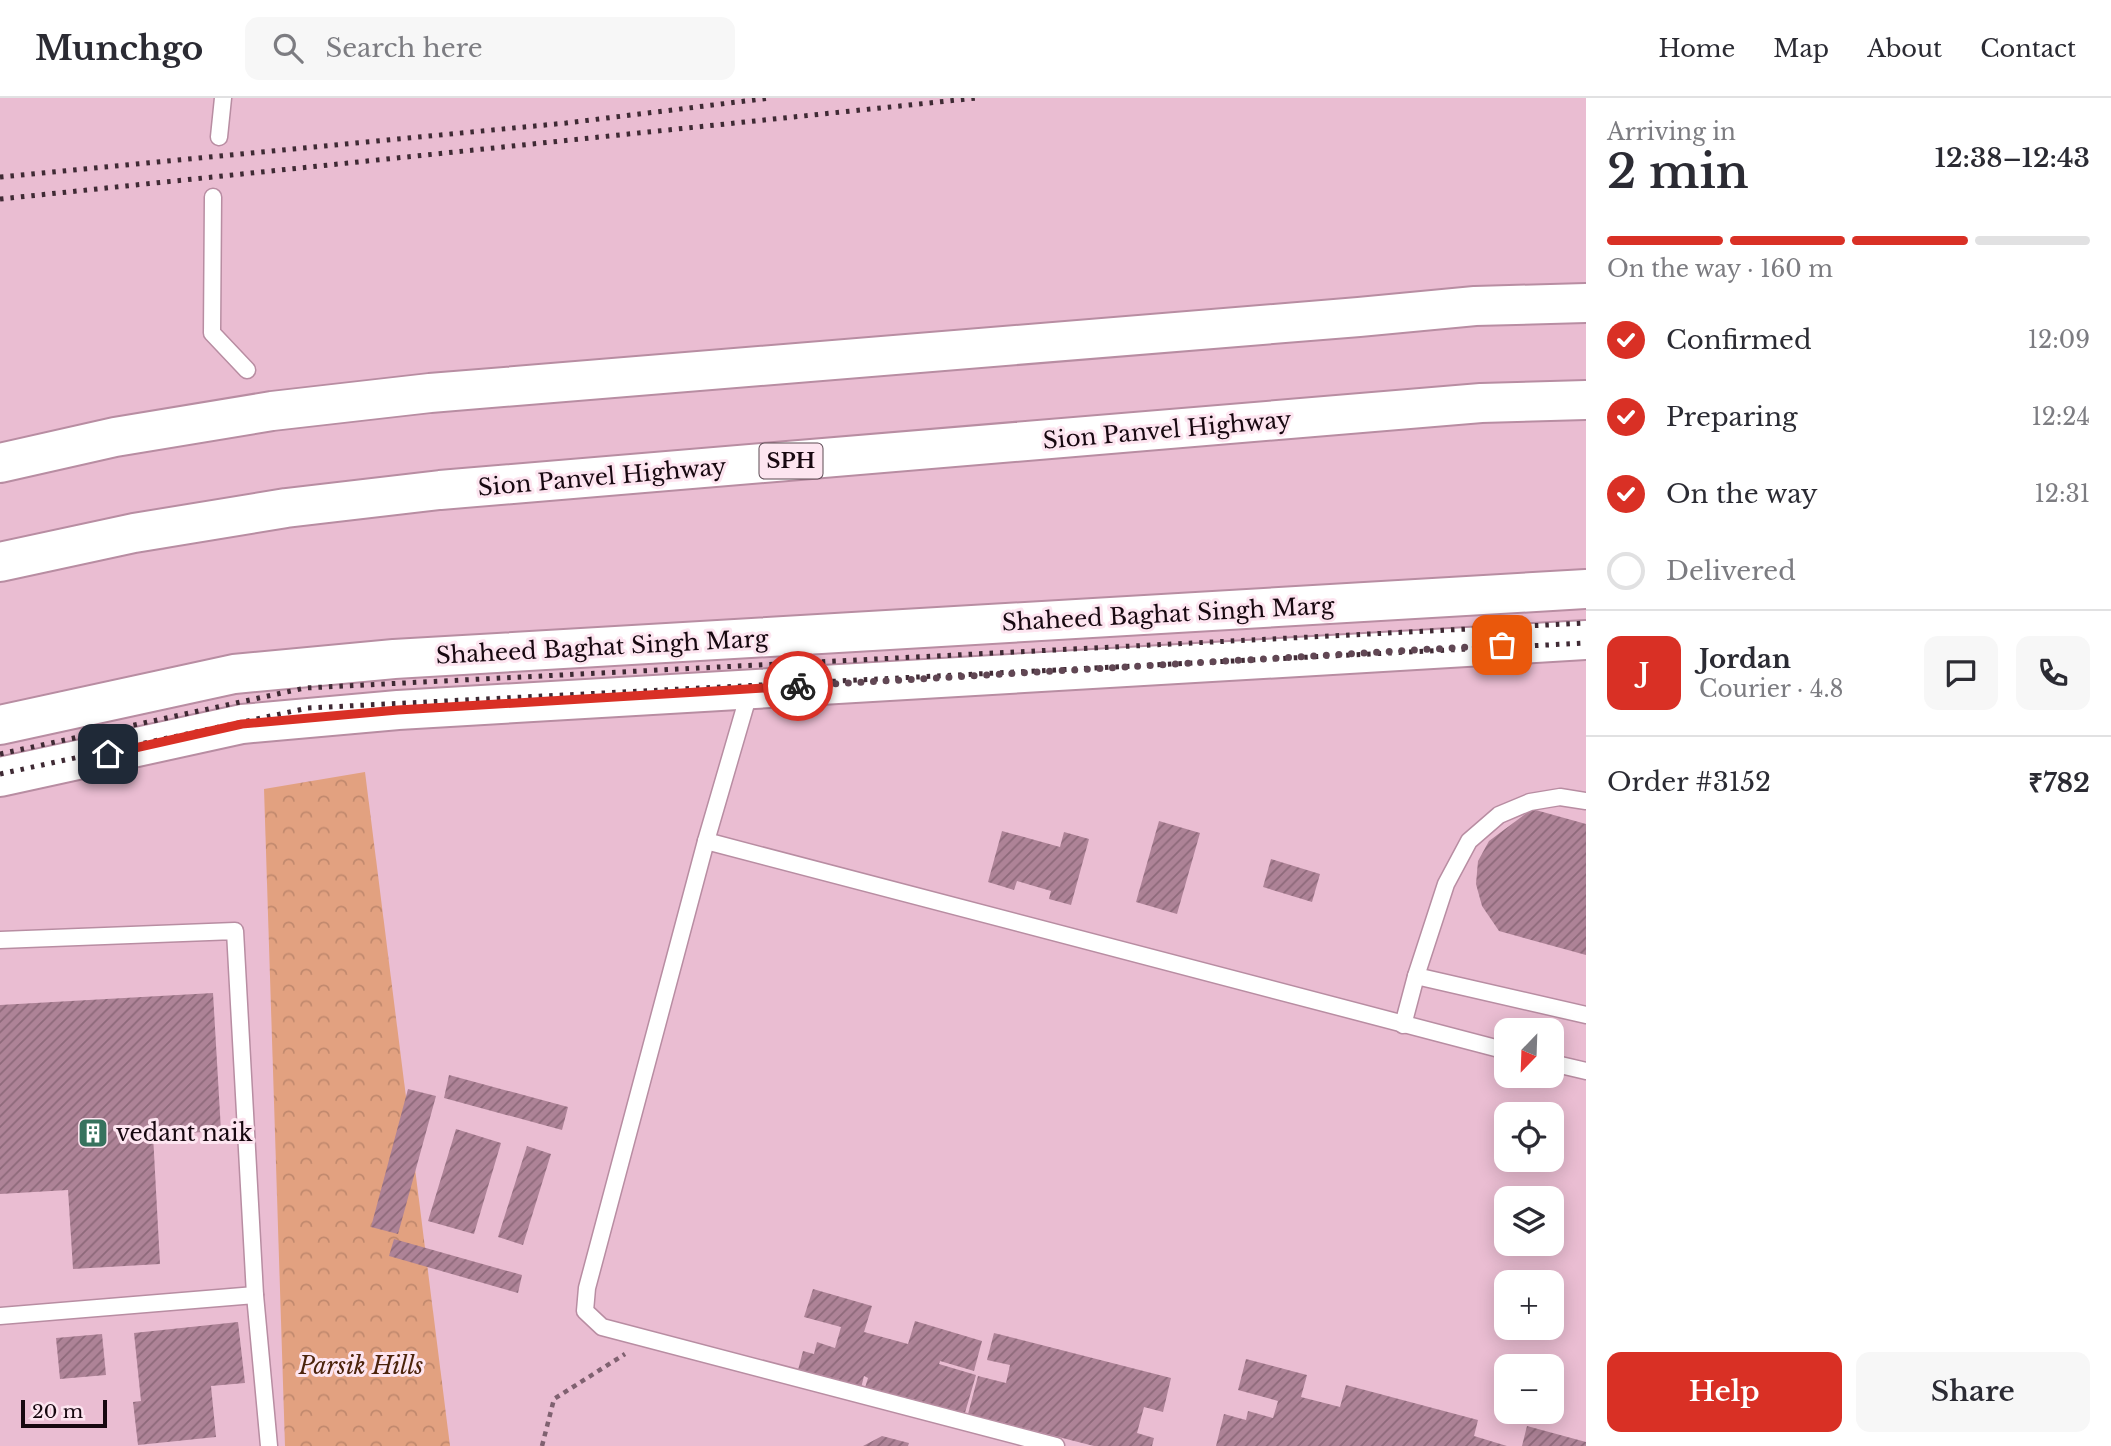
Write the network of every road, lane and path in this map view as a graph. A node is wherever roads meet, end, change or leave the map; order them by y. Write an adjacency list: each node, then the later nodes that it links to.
1 (223, 98): 2 (lane)
2 (219, 137)
3 (213, 197): 5 (lane)
4 (1586, 303): 7 (main road)
5 (247, 370)
6 (1586, 400): 8 (main road, Sion Panvel Highway / SPH)
7 (0, 463)
8 (0, 562)
9 (1586, 589): 12 (main road, Shaheed Baghat Singh Marg)
10 (1586, 640): 11 (main road)
11 (750, 689): 13 (main road); 15 (lane)
12 (0, 725)
13 (0, 778)
14 (1586, 801): 17 (lane)
15 (706, 841): 19 (lane); 25 (lane)
16 (0, 940): 23 (lane)
17 (1416, 976): 18 (lane); 19 (lane)
18 (1586, 1015)
19 (1403, 1025): 20 (lane)
20 (1494, 1048)
21 (1564, 1066): 22 (lane)
22 (1586, 1071)
23 (255, 1295): 24 (lane); 26 (lane)
24 (0, 1316)
25 (649, 1340): 27 (path); 28 (lane)
26 (269, 1446)
27 (542, 1446)
28 (1056, 1446)

